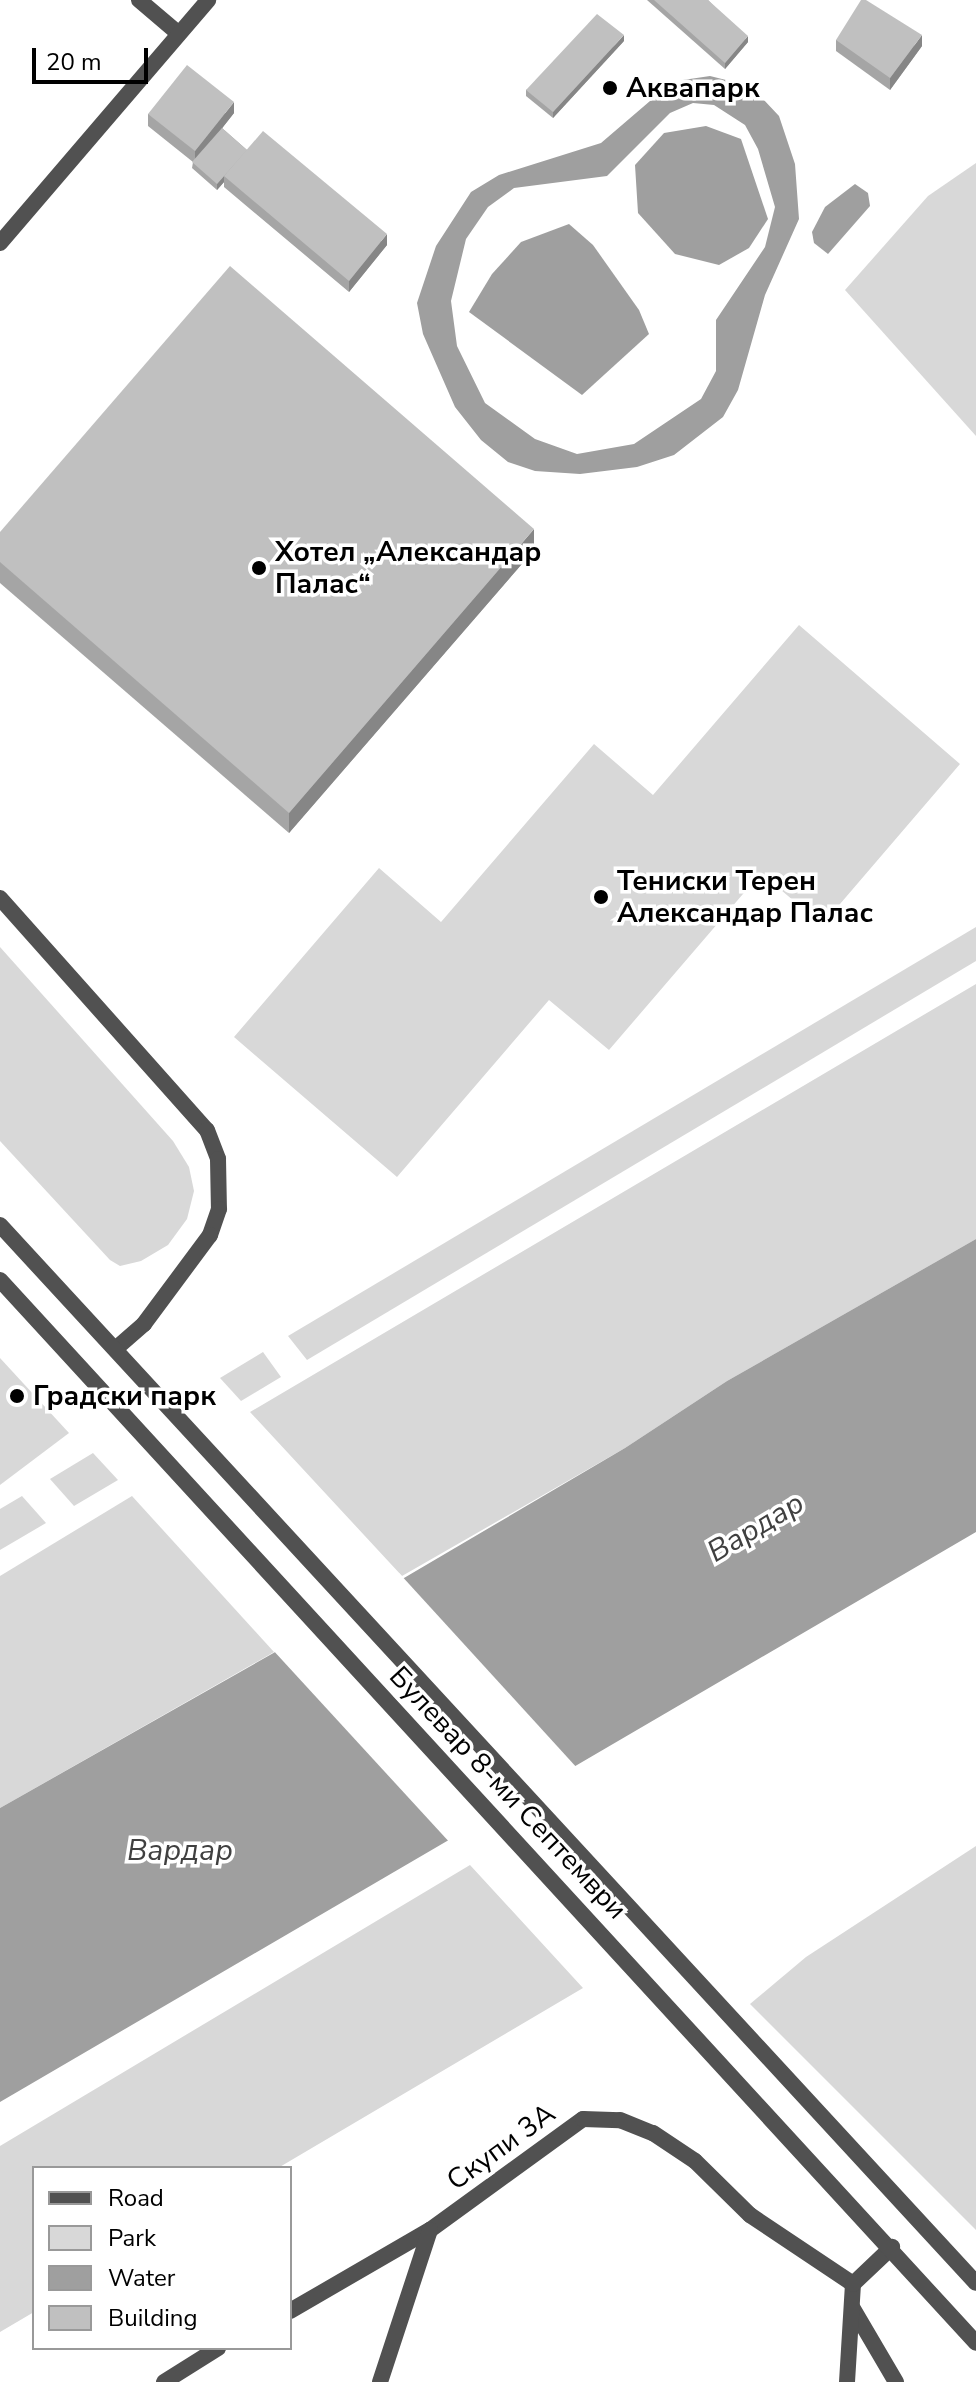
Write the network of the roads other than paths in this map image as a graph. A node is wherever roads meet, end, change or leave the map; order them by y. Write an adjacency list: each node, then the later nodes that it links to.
1 (139, 0): 3 (street)
2 (208, 0): 3 (street)
3 (179, 34): 4 (street)
4 (0, 243)
5 (0, 898): 8 (street)
6 (0, 1225): 8 (street, Булевар 8-ми Септември)
7 (0, 1280): 10 (street, Булевар 8-ми Септември)
8 (115, 1349): 11 (street, Булевар 8-ми Септември)
9 (430, 2230): 12 (street, Скупи 3А); 14 (street, Скупи 3А); 18 (street)
10 (892, 2247): 12 (street); 15 (street, Булевар 8-ми Септември)
11 (976, 2283)
12 (853, 2284): 13 (street)
13 (851, 2306): 19 (street); 20 (street)
14 (292, 2310)
15 (976, 2343)
16 (215, 2350): 17 (street)
17 (164, 2382)
18 (380, 2382)
19 (847, 2382)
20 (896, 2382)

